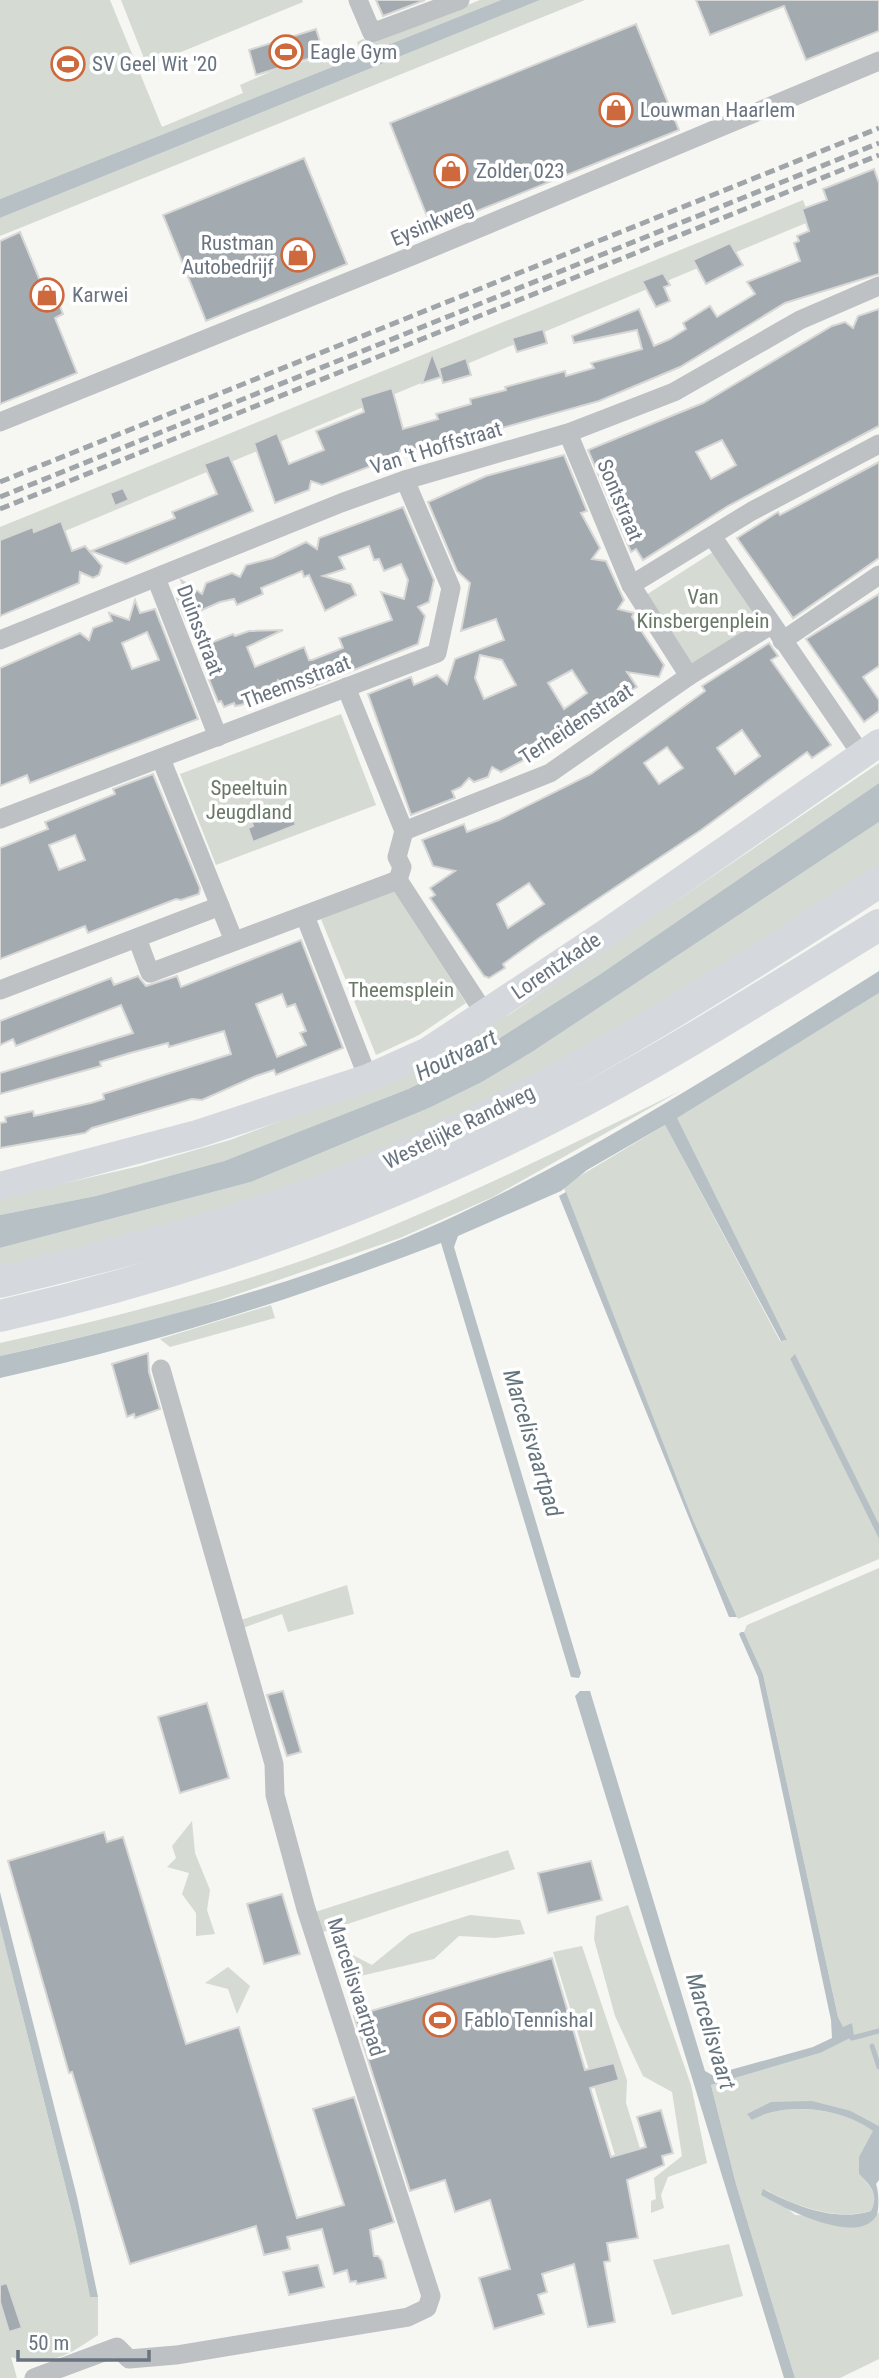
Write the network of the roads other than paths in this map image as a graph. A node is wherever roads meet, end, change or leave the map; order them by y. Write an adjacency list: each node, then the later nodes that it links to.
1 (358, 0): 2 (street)
2 (460, 0)
3 (879, 61): 5 (street, Eysinkweg)
4 (879, 286): 6 (street, Van 't Hoffstraat)
5 (0, 422)
6 (568, 433): 8 (street, Van 't Hoffstraat); 12 (street, Sontstraat)
7 (879, 444): 9 (street)
8 (405, 480): 11 (street, Van 't Hoffstraat); 17 (street, Theemsstraat)
9 (712, 536): 12 (street); 13 (street)
10 (879, 575): 15 (street)
11 (156, 578): 14 (street, Van 't Hoffstraat); 18 (street, Duinsstraat)
12 (631, 585): 16 (street)
13 (771, 625): 15 (street); 16 (street)
14 (0, 640)
15 (782, 641): 19 (street)
16 (689, 676): 22 (street, Terheidenstraat)
17 (346, 687): 18 (street, Theemsstraat); 22 (street)
18 (218, 737): 20 (street, Theemsstraat)
19 (870, 748): 31 (street, Lorentzkade)
20 (161, 759): 21 (street, Theemsstraat); 25 (street)
21 (0, 819)
22 (404, 831): 23 (street)
23 (398, 880): 26 (street); 31 (street)
24 (879, 882): 34 (main road, Westelijke Randweg)
25 (220, 905): 28 (street); 29 (street)
26 (305, 916): 29 (street); 32 (street)
27 (879, 925): 35 (main road, Westelijke Randweg)
28 (136, 938): 29 (street); 30 (street)
29 (234, 941)
30 (0, 990)
31 (485, 1014): 32 (street, Lorentzkade)
32 (368, 1079): 33 (street, Lorentzkade)
33 (0, 1186)
34 (0, 1282)
35 (0, 1315)
36 (161, 1368): 37 (street, Marcelisvaartpad)
37 (34, 2378)

